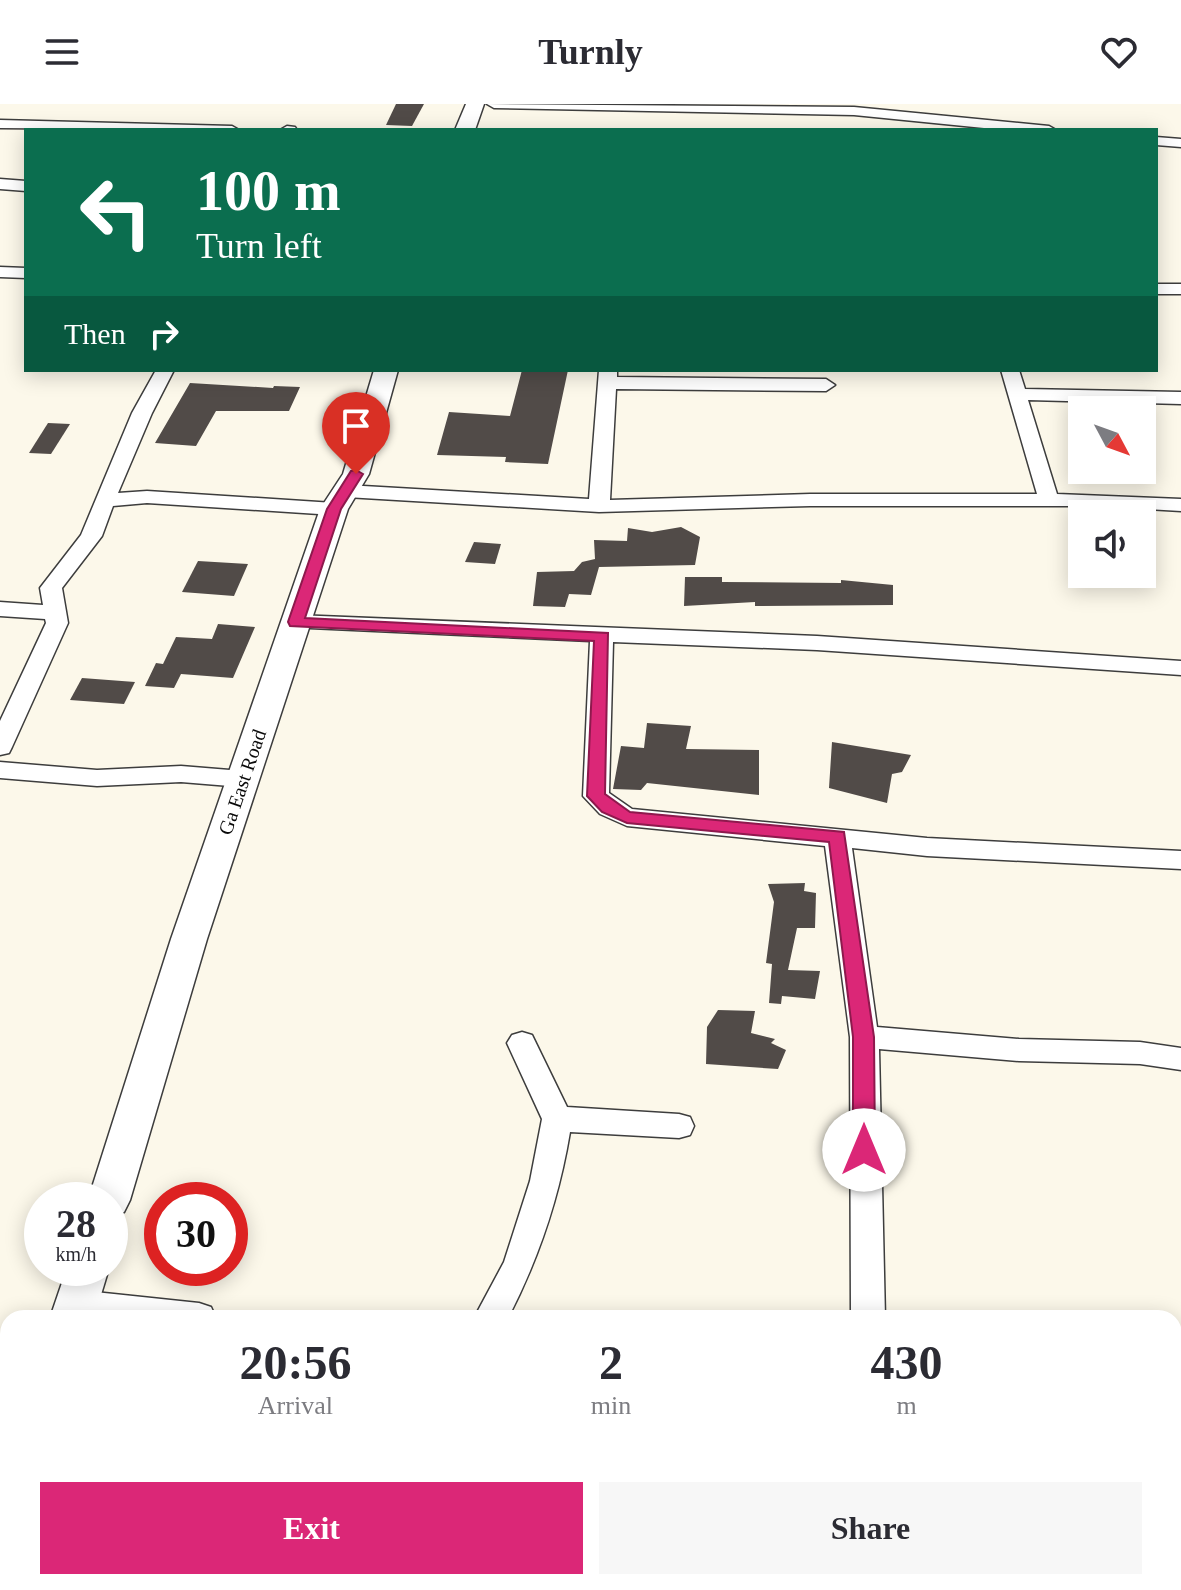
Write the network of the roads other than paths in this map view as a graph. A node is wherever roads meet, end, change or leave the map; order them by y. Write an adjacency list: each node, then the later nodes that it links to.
1 (475, 104): 8 (street)
2 (494, 104): 3 (street)
3 (635, 110): 5 (street)
4 (932, 111): 5 (street); 10 (street)
5 (814, 112): 9 (street)
6 (0, 124): 7 (street)
7 (155, 128)
8 (466, 128)
9 (814, 128)
10 (1037, 128)
11 (1158, 141): 12 (street)
12 (1181, 143)
13 (0, 184): 14 (street)
14 (24, 186)
15 (0, 272): 16 (street)
16 (24, 273)
17 (1158, 289): 18 (street)
18 (1181, 289)
19 (164, 372): 26 (street)
20 (385, 372): 27 (street, Ga East Road)
21 (1011, 372): 24 (street)
22 (608, 376): 23 (street); 30 (street)
23 (826, 385)
24 (1017, 394): 25 (street); 28 (street)
25 (1181, 398)
26 (105, 500): 27 (street); 32 (street)
27 (340, 500): 30 (street); 33 (street, Ga East Road)
28 (1049, 500): 29 (street); 30 (street)
29 (1181, 505)
30 (599, 506)
31 (0, 609): 32 (street)
32 (55, 613): 36 (street)
33 (296, 622): 34 (street); 38 (street, Ga East Road)
34 (602, 636): 35 (street); 39 (street)
35 (1181, 668)
36 (0, 747)
37 (0, 770): 38 (street)
38 (242, 779): 46 (street, Ga East Road)
39 (837, 837): 40 (street); 41 (street)
40 (1181, 860)
41 (864, 1037): 43 (street); 50 (street)
42 (522, 1043): 44 (street)
43 (1181, 1059)
44 (557, 1119): 45 (street); 49 (street)
45 (679, 1126)
46 (115, 1182)
47 (79, 1297): 48 (street)
48 (153, 1310)
49 (495, 1310)
50 (868, 1310)

